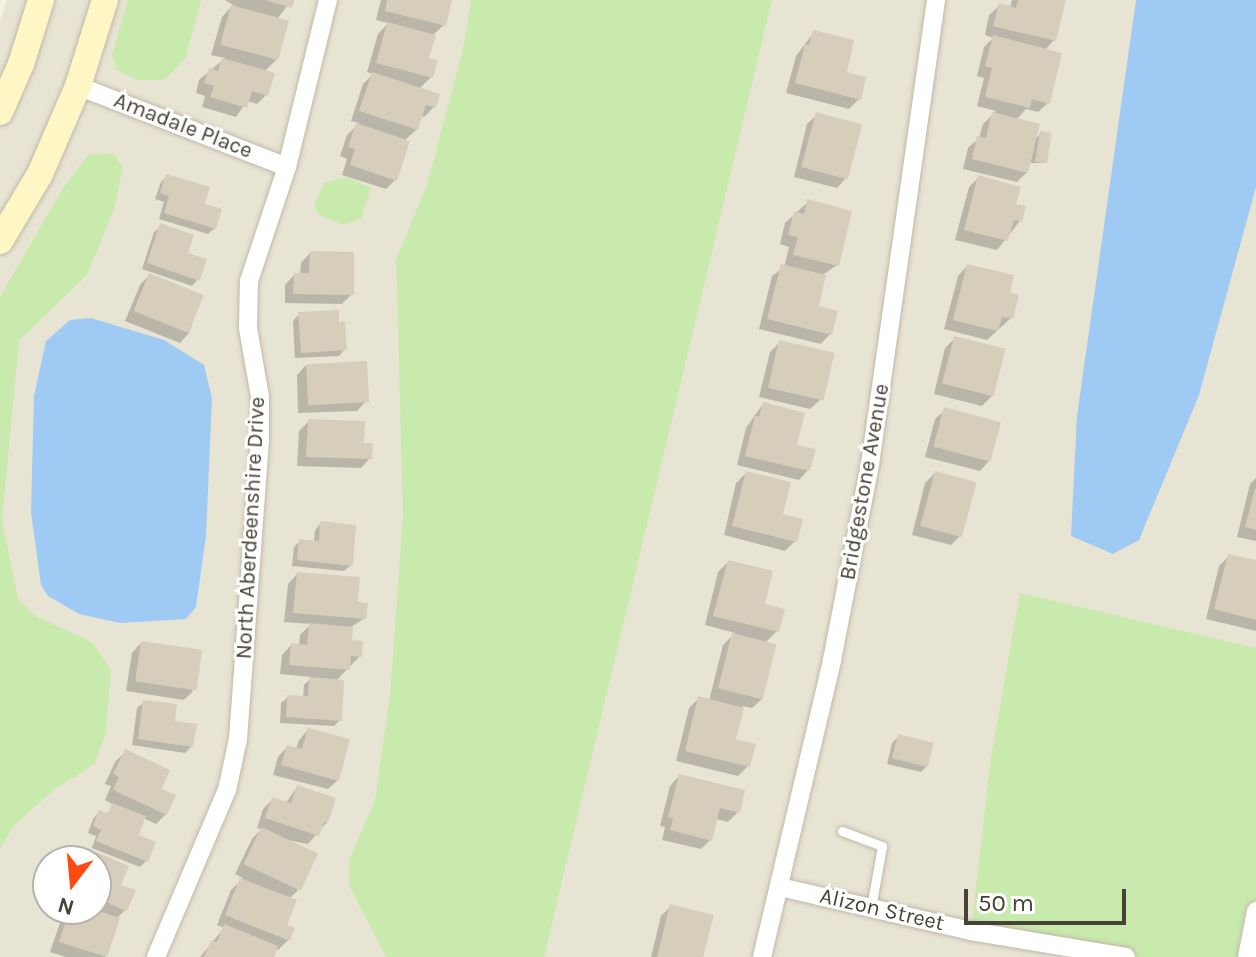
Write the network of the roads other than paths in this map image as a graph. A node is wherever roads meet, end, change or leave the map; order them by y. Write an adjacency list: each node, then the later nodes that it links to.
1 (41, 0): 6 (main road)
2 (105, 0): 5 (main road)
3 (328, 0): 7 (street, North Aberdeenshire Drive)
4 (936, 0): 10 (street, Bridgestone Avenue)
5 (78, 86): 7 (street, Amadale Place); 8 (main road)
6 (0, 112)
7 (287, 167): 13 (street, North Aberdeenshire Drive)
8 (0, 241)
9 (842, 831): 11 (lane)
10 (780, 887): 11 (street, Alizon Street); 14 (street, Bridgestone Avenue)
11 (871, 908): 15 (street, Alizon Street)
12 (1256, 911): 16 (street)
13 (156, 957)
14 (762, 957)
15 (1126, 957)
16 (1247, 957)

